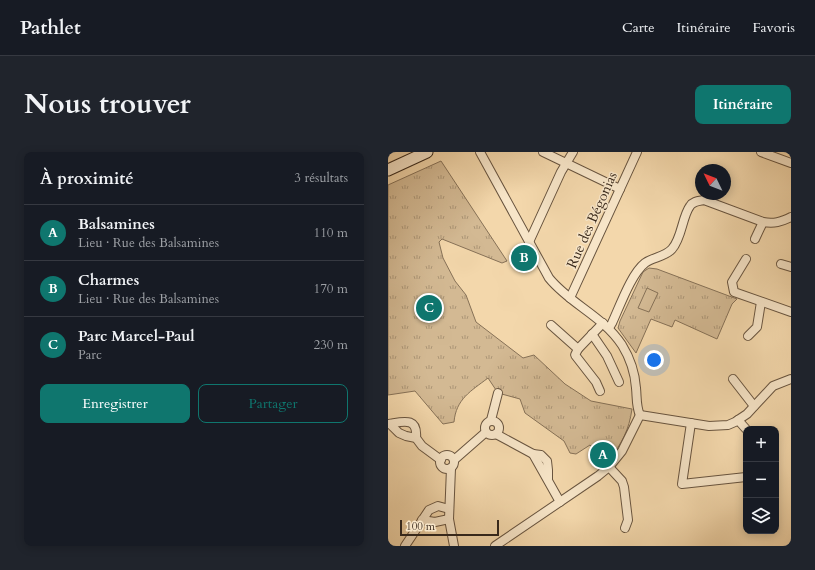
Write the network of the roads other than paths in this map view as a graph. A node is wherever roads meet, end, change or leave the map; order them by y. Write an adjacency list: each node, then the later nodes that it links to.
1 (427, 152): 9 (main road)
2 (480, 152): 14 (street)
3 (542, 152): 8 (street)
4 (573, 152): 8 (street)
5 (637, 152): 10 (street, Rue des Bégonias)
6 (761, 152): 7 (street)
7 (789, 160)
8 (566, 164): 10 (street); 14 (street)
9 (388, 168)
10 (620, 189): 18 (street, Rue des Bégonias)
11 (791, 217): 12 (street)
12 (763, 222): 13 (street); 22 (street)
13 (755, 239)
14 (529, 242): 18 (street)
15 (746, 259): 19 (street)
16 (781, 264): 17 (street)
17 (791, 267)
18 (570, 298): 22 (street)
19 (761, 302): 20 (street); 24 (street)
20 (791, 312)
21 (551, 325): 25 (street)
22 (606, 325): 23 (street); 32 (street)
23 (592, 334): 25 (street); 28 (street)
24 (748, 336)
25 (578, 349): 29 (street)
26 (733, 378): 31 (street)
27 (791, 379): 31 (street)
28 (619, 382)
29 (600, 391)
30 (498, 393): 33 (street)
31 (754, 406): 34 (street)
32 (640, 415): 35 (street); 43 (street)
33 (492, 420): 38 (street); 39 (street)
34 (738, 420): 35 (street); 37 (street)
35 (691, 423): 45 (street)
36 (389, 424): 40 (street); 40 (street)
37 (743, 426)
38 (486, 432): 39 (street); 42 (street)
39 (496, 434): 46 (street)
40 (416, 438): 41 (street)
41 (441, 460): 42 (street); 44 (street)
42 (454, 460): 44 (street)
43 (609, 467): 46 (street); 50 (street)
44 (451, 468): 47 (street)
45 (743, 476)
46 (560, 502): 53 (street)
47 (449, 509): 48 (street); 49 (street)
48 (449, 519): 49 (street); 52 (street)
49 (422, 520): 51 (street)
50 (626, 528)
51 (405, 546)
52 (454, 546)
53 (495, 546)

